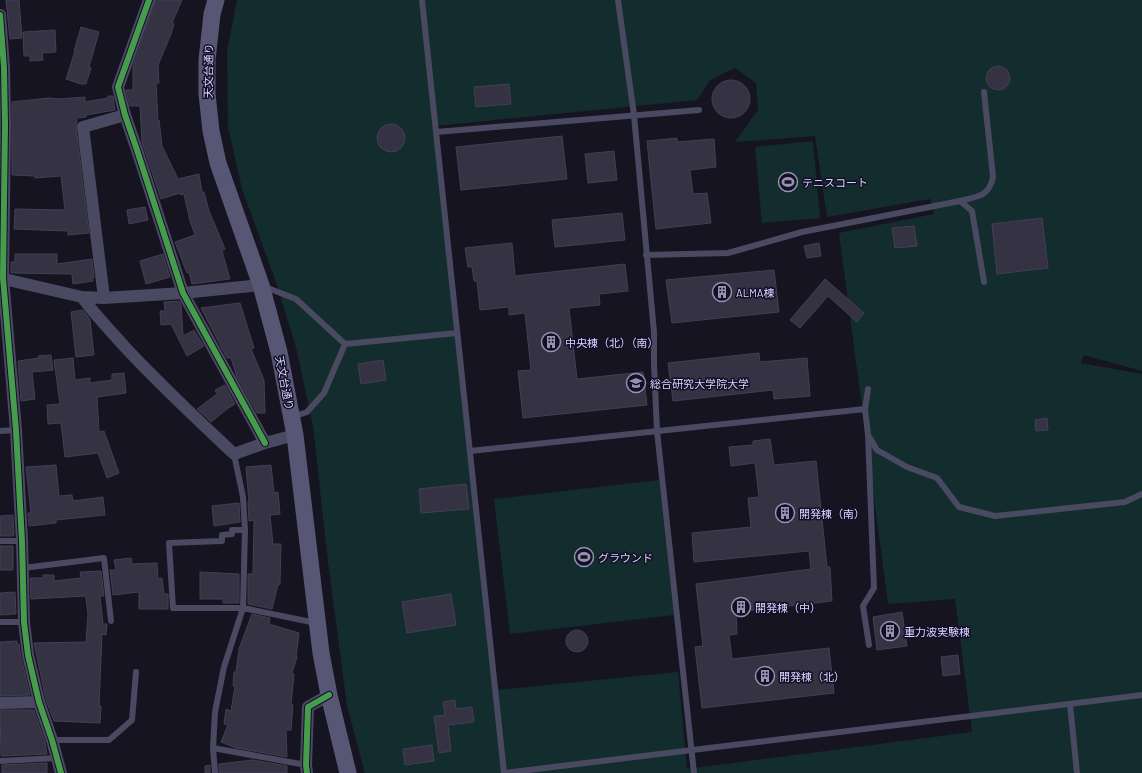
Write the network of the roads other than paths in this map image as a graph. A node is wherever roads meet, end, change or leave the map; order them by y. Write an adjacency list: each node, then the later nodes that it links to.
1 (149, 0): 8 (street)
2 (216, 0): 15 (main road, 天文台通り)
3 (422, 0): 10 (lane)
4 (618, 0): 9 (lane)
5 (0, 21): 13 (street)
6 (984, 92): 11 (lane)
7 (700, 110): 9 (lane)
8 (125, 115): 16 (street); 18 (street)
9 (634, 115): 10 (lane); 12 (lane)
10 (436, 132): 19 (lane)
11 (960, 201): 12 (lane); 14 (lane)
12 (646, 255): 26 (lane)
13 (2, 278): 17 (street); 24 (street)
14 (984, 282)
15 (260, 285): 16 (street); 20 (lane); 23 (main road, 天文台通り)
16 (183, 293): 18 (street); 29 (street)
17 (82, 297): 18 (street); 31 (street)
18 (104, 298)
19 (457, 333): 20 (lane); 30 (lane)
20 (345, 344): 23 (lane)
21 (868, 389): 22 (lane)
22 (865, 409): 26 (lane); 28 (lane)
23 (292, 417): 27 (main road, 天文台通り)
24 (16, 430): 25 (lane); 35 (street)
25 (0, 431)
26 (657, 431): 30 (lane); 51 (lane)
27 (295, 435): 29 (street); 41 (main road, 天文台通り)
28 (868, 435): 32 (lane); 42 (lane)
29 (265, 443): 31 (street)
30 (470, 451): 58 (lane)
31 (234, 454): 33 (lane)
32 (1142, 494)
33 (245, 530): 37 (lane); 37 (lane)
34 (0, 541): 35 (lane)
35 (22, 541): 36 (street)
36 (23, 568): 38 (lane); 40 (street)
37 (243, 608): 41 (lane); 50 (lane)
38 (111, 621)
39 (0, 622): 40 (lane)
40 (24, 622): 46 (street)
41 (318, 624): 44 (main road, 天文台通り)
42 (868, 645)
43 (136, 672): 49 (lane)
44 (329, 694): 54 (street); 57 (main road, 天文台通り)
45 (1142, 695): 48 (lane)
46 (39, 702): 47 (street); 49 (street)
47 (0, 703)
48 (1070, 704): 51 (lane); 60 (lane)
49 (52, 740): 52 (street)
50 (213, 748): 54 (lane); 56 (lane)
51 (692, 751): 58 (lane); 59 (lane)
52 (57, 758): 53 (lane); 55 (street)
53 (0, 761)
54 (307, 769)
55 (61, 773)
56 (215, 773)
57 (348, 773)
58 (504, 773)
59 (694, 773)
60 (1077, 773)

